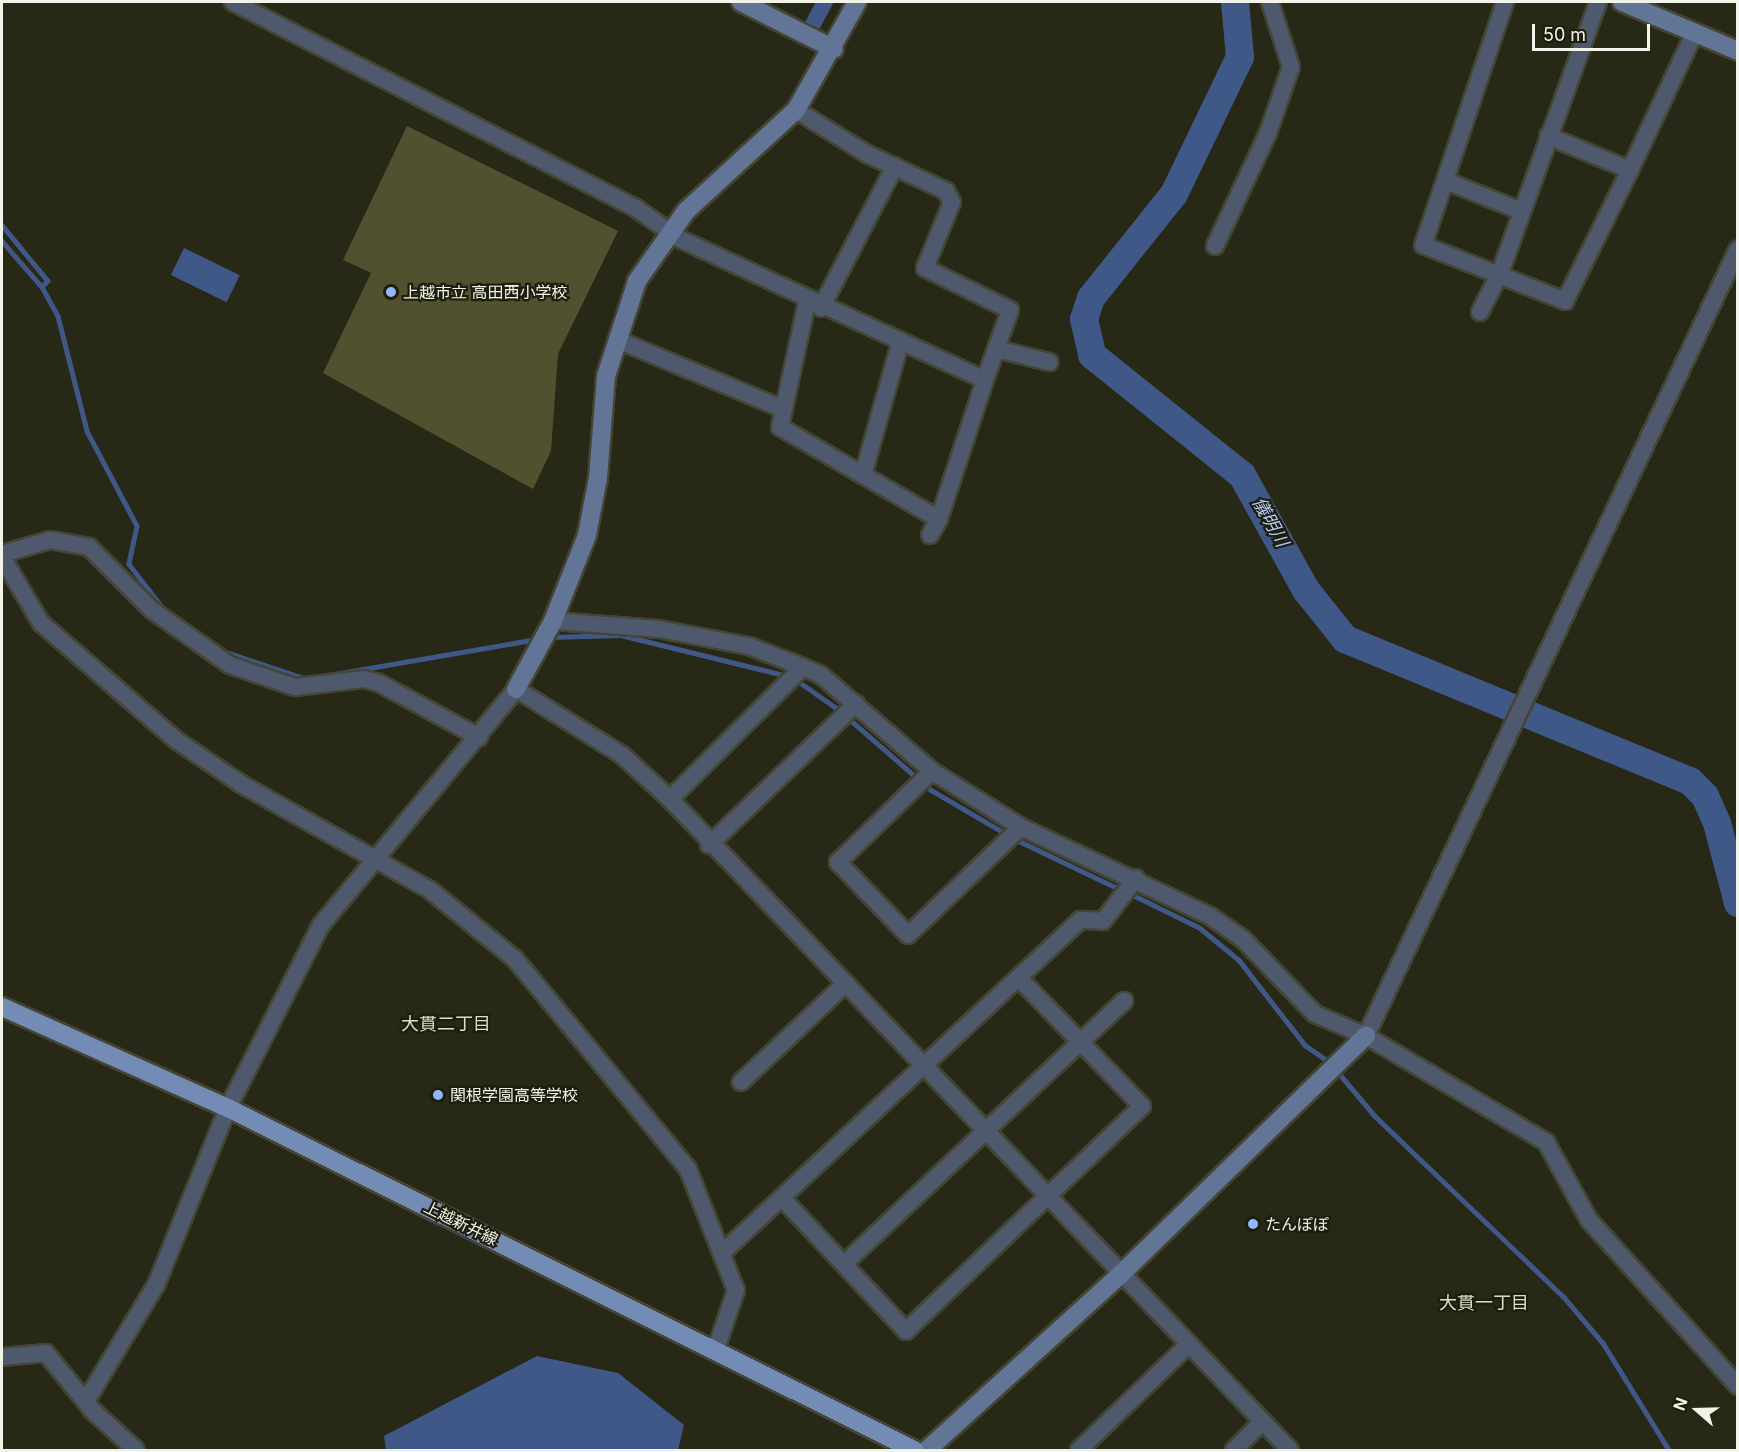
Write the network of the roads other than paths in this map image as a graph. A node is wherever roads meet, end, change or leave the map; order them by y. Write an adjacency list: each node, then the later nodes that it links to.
1 (233, 2): 18 (street)
2 (741, 2): 10 (street)
3 (858, 2): 10 (street)
4 (1270, 2): 19 (street)
5 (1505, 2): 16 (street)
6 (1598, 2): 13 (street)
7 (1622, 2): 8 (street)
8 (1642, 5): 9 (street)
9 (1694, 34): 11 (street); 15 (street)
10 (834, 49): 12 (street)
11 (1737, 51)
12 (795, 110): 14 (street); 18 (street)
13 (1548, 136): 15 (street); 17 (street)
14 (895, 166): 22 (street); 26 (street)
15 (1630, 170): 21 (street)
16 (1446, 181): 17 (street); 21 (street)
17 (1521, 211): 21 (street)
18 (670, 229): 22 (street); 24 (street)
19 (1215, 246)
20 (1737, 249): 49 (street)
21 (1500, 273): 23 (street)
22 (814, 305): 25 (street); 29 (street)
23 (1480, 312)
24 (620, 341): 29 (street); 34 (street)
25 (900, 343): 28 (street); 30 (street)
26 (996, 349): 27 (street); 28 (street)
27 (1049, 362)
28 (985, 380): 31 (street)
29 (783, 409): 30 (street)
30 (863, 475): 31 (street)
31 (939, 519): 32 (street)
32 (930, 535)
33 (2, 556): 38 (street); 43 (street)
34 (553, 621): 35 (street); 36 (street)
35 (803, 667): 37 (street); 40 (street)
36 (516, 689): 38 (street); 40 (street)
37 (856, 704): 39 (street); 42 (street)
38 (479, 737): 43 (street)
39 (932, 771): 41 (street); 41 (street)
40 (670, 799): 42 (street)
41 (1021, 827): 44 (street)
42 (709, 845): 46 (street)
43 (376, 858): 53 (street); 57 (street)
44 (1136, 878): 45 (street); 49 (street)
45 (1019, 978): 50 (street); 51 (street)
46 (846, 983): 51 (street); 52 (street)
47 (1124, 1001): 50 (street)
48 (2, 1007): 53 (main road, 上越新井線)
49 (1366, 1036): 59 (street); 63 (street)
50 (1083, 1041): 54 (street); 55 (street)
51 (922, 1069): 54 (street); 56 (street)
52 (741, 1082)
53 (228, 1108): 61 (main road, 上越新井線); 64 (street)
54 (984, 1132): 55 (street); 58 (street)
55 (1046, 1197): 58 (street); 59 (street)
56 (782, 1198): 57 (street); 58 (street)
57 (723, 1252): 61 (street)
58 (845, 1263)
59 (1121, 1274): 60 (street); 68 (street)
60 (1187, 1346): 65 (street); 69 (street)
61 (717, 1349): 67 (main road, 上越新井線)
62 (2, 1357): 64 (street)
63 (1737, 1386)
64 (86, 1401): 66 (street)
65 (1261, 1423): 70 (street); 71 (street)
66 (136, 1450)
67 (914, 1450)
68 (927, 1450)
69 (1079, 1450)
70 (1234, 1450)
71 (1290, 1450)

